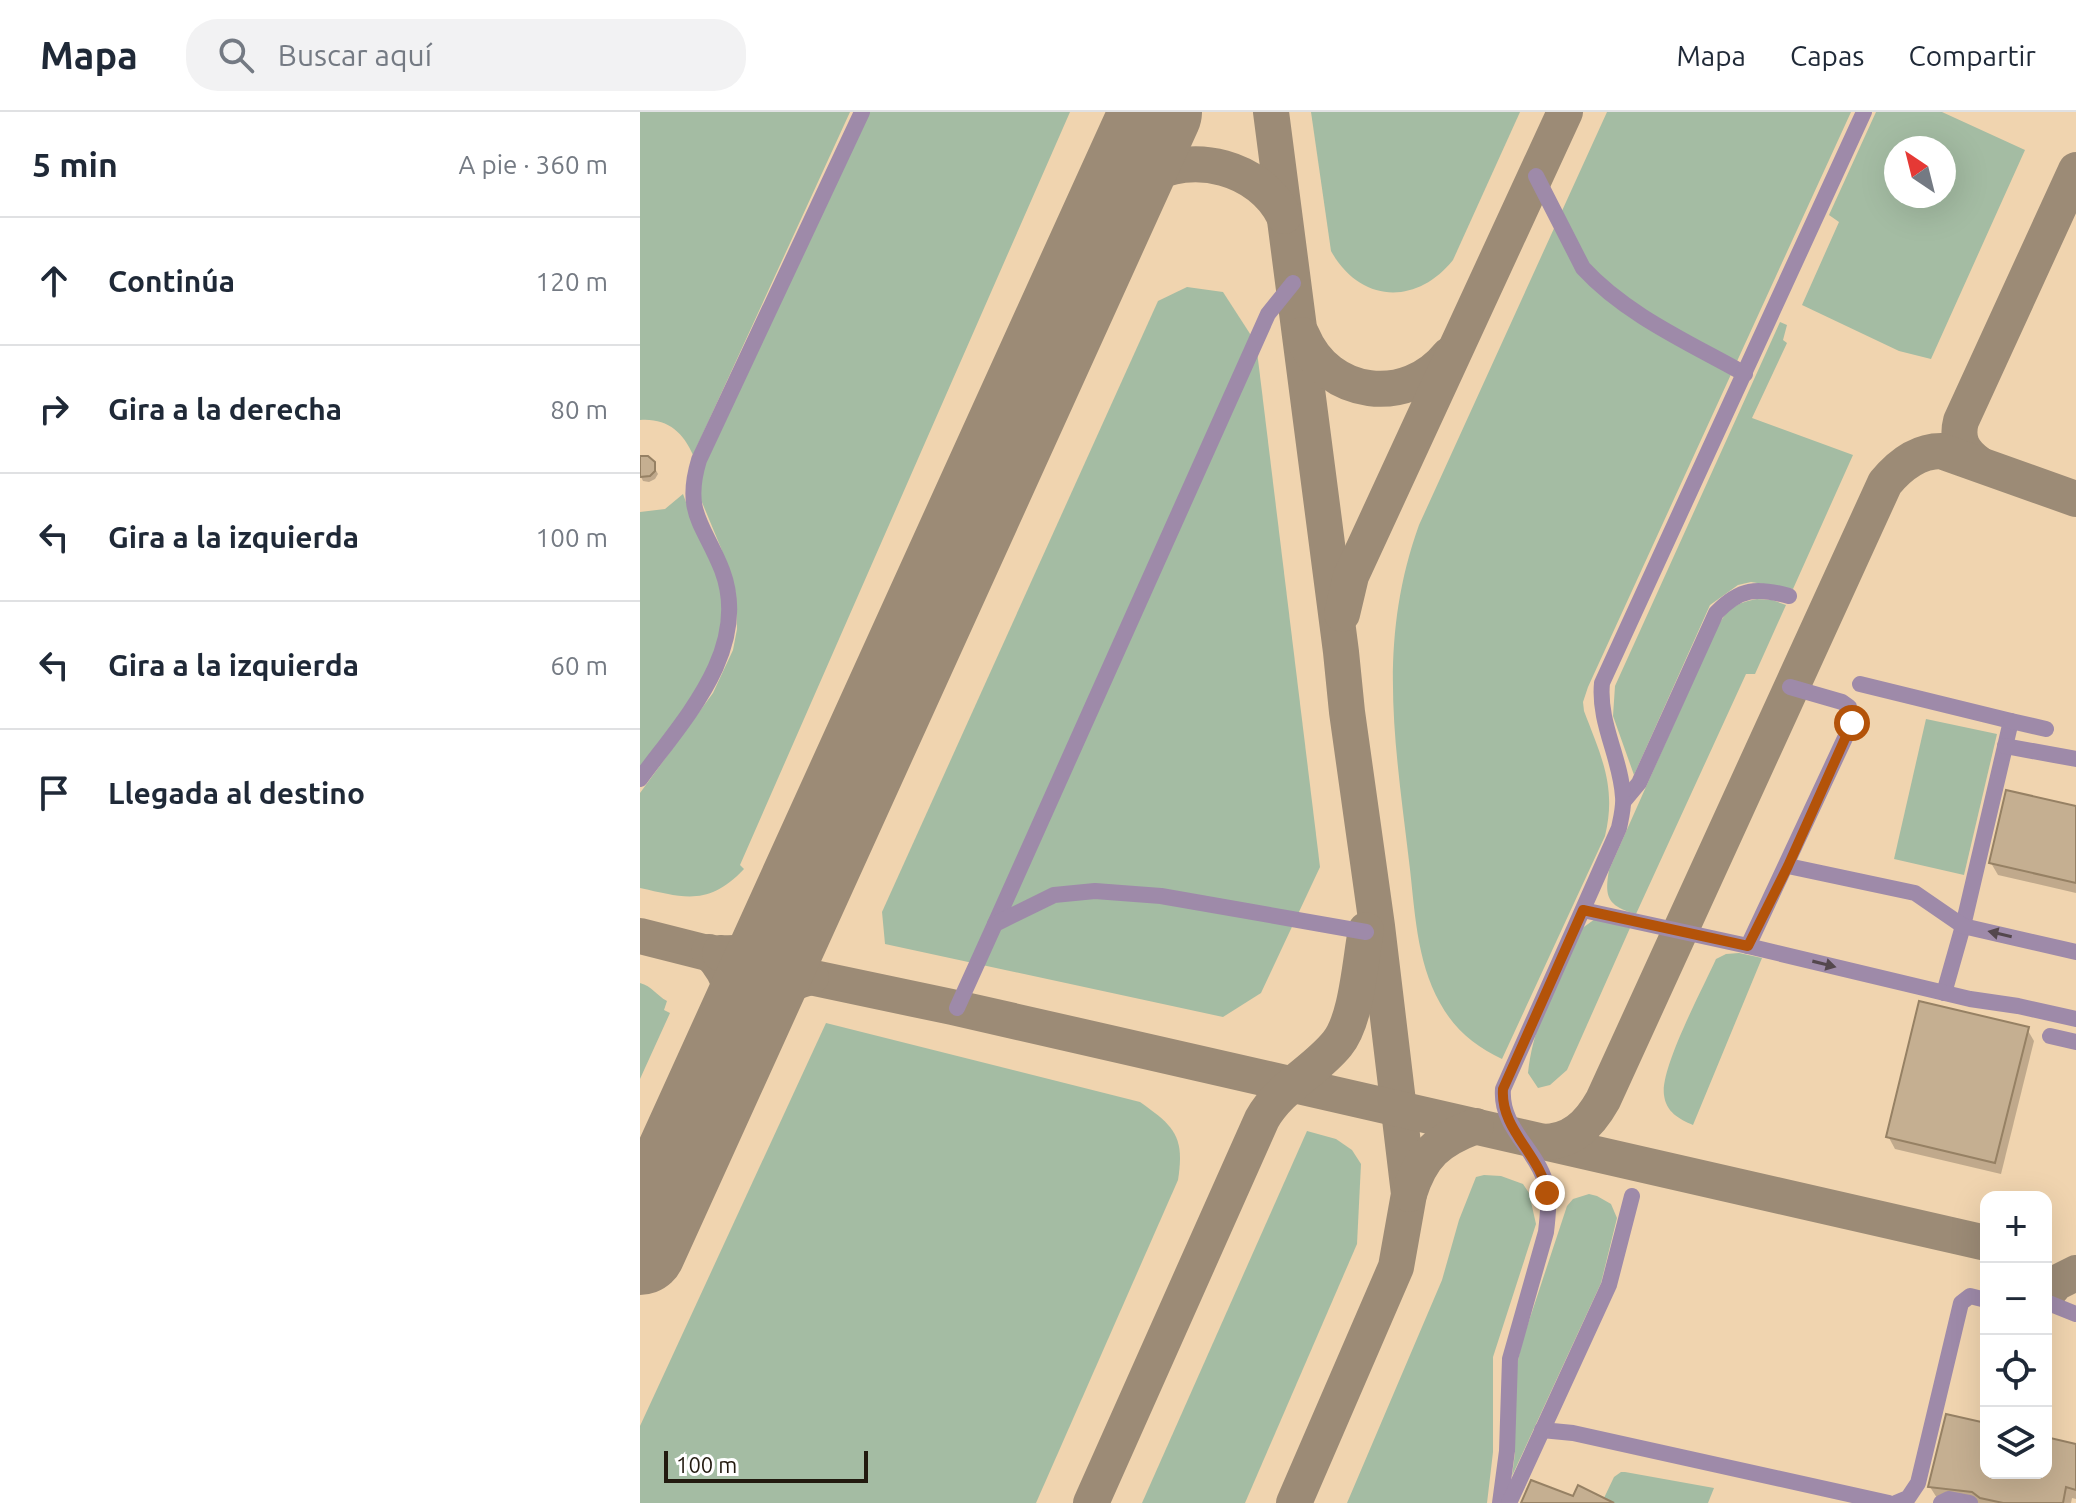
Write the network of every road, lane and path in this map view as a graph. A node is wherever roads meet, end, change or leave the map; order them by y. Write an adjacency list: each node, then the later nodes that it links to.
1 (862, 112): 13 (lane)
2 (1864, 112): 5 (lane)
3 (1536, 176): 5 (lane)
4 (1293, 283): 17 (lane)
5 (1745, 374): 14 (lane)
6 (1789, 596): 14 (lane)
7 (1860, 684): 9 (lane)
8 (1790, 687): 15 (lane)
9 (2011, 721): 10 (lane); 11 (lane)
10 (2046, 729)
11 (2005, 746): 12 (lane); 18 (lane)
12 (2076, 759)
13 (640, 779)
14 (1624, 801): 16 (lane)
15 (1788, 866): 18 (lane); 20 (lane)
16 (1583, 910): 20 (lane); 32 (lane)
17 (995, 924): 19 (lane); 23 (lane)
18 (1963, 926): 21 (lane, one-way to 18); 22 (lane)
19 (1366, 932)
20 (1748, 946): 22 (lane, one-way to 22)
21 (2076, 952)
22 (1944, 993): 24 (lane)
23 (957, 1008)
24 (2076, 1019)
25 (2050, 1036): 26 (lane)
26 (2076, 1042)
27 (1632, 1196): 31 (lane)
28 (1980, 1298): 35 (lane)
29 (2052, 1304): 30 (lane)
30 (2076, 1314)
31 (1542, 1430): 33 (lane); 34 (lane)
32 (1500, 1503)
33 (1509, 1503)
34 (1889, 1503)
35 (1896, 1503)
36 (1941, 1503): 37 (lane)
37 (1970, 1503)

